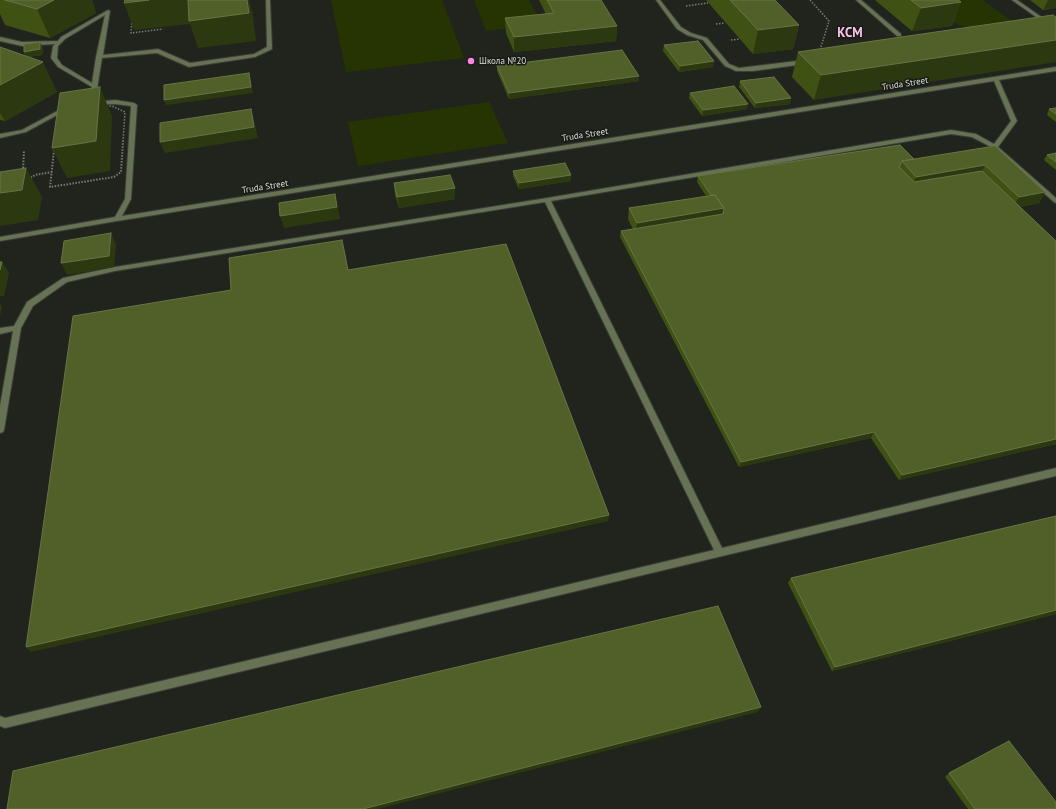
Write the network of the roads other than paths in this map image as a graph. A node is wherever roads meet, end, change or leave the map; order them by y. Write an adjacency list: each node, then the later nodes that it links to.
1 (268, 0): 9 (lane)
2 (658, 0): 10 (lane)
3 (858, 0): 6 (lane)
4 (1014, 0): 5 (lane)
5 (1042, 26)
6 (899, 35)
7 (0, 39): 8 (lane)
8 (59, 42): 9 (lane); 13 (lane)
9 (99, 57): 13 (lane)
10 (816, 60)
11 (1056, 69): 12 (lane, Truda Street)
12 (996, 79): 16 (lane); 19 (lane, Truda Street)
13 (94, 86): 19 (lane)
14 (75, 106): 15 (lane)
15 (0, 135)
16 (995, 147): 17 (lane); 18 (lane)
17 (547, 200): 21 (lane); 25 (lane)
18 (1056, 201)
19 (117, 219): 20 (lane, Truda Street)
20 (0, 239)
21 (17, 328): 22 (lane); 23 (lane)
22 (0, 331)
23 (0, 430)
24 (1056, 472): 25 (lane)
25 (720, 552): 26 (lane)
26 (0, 721)

